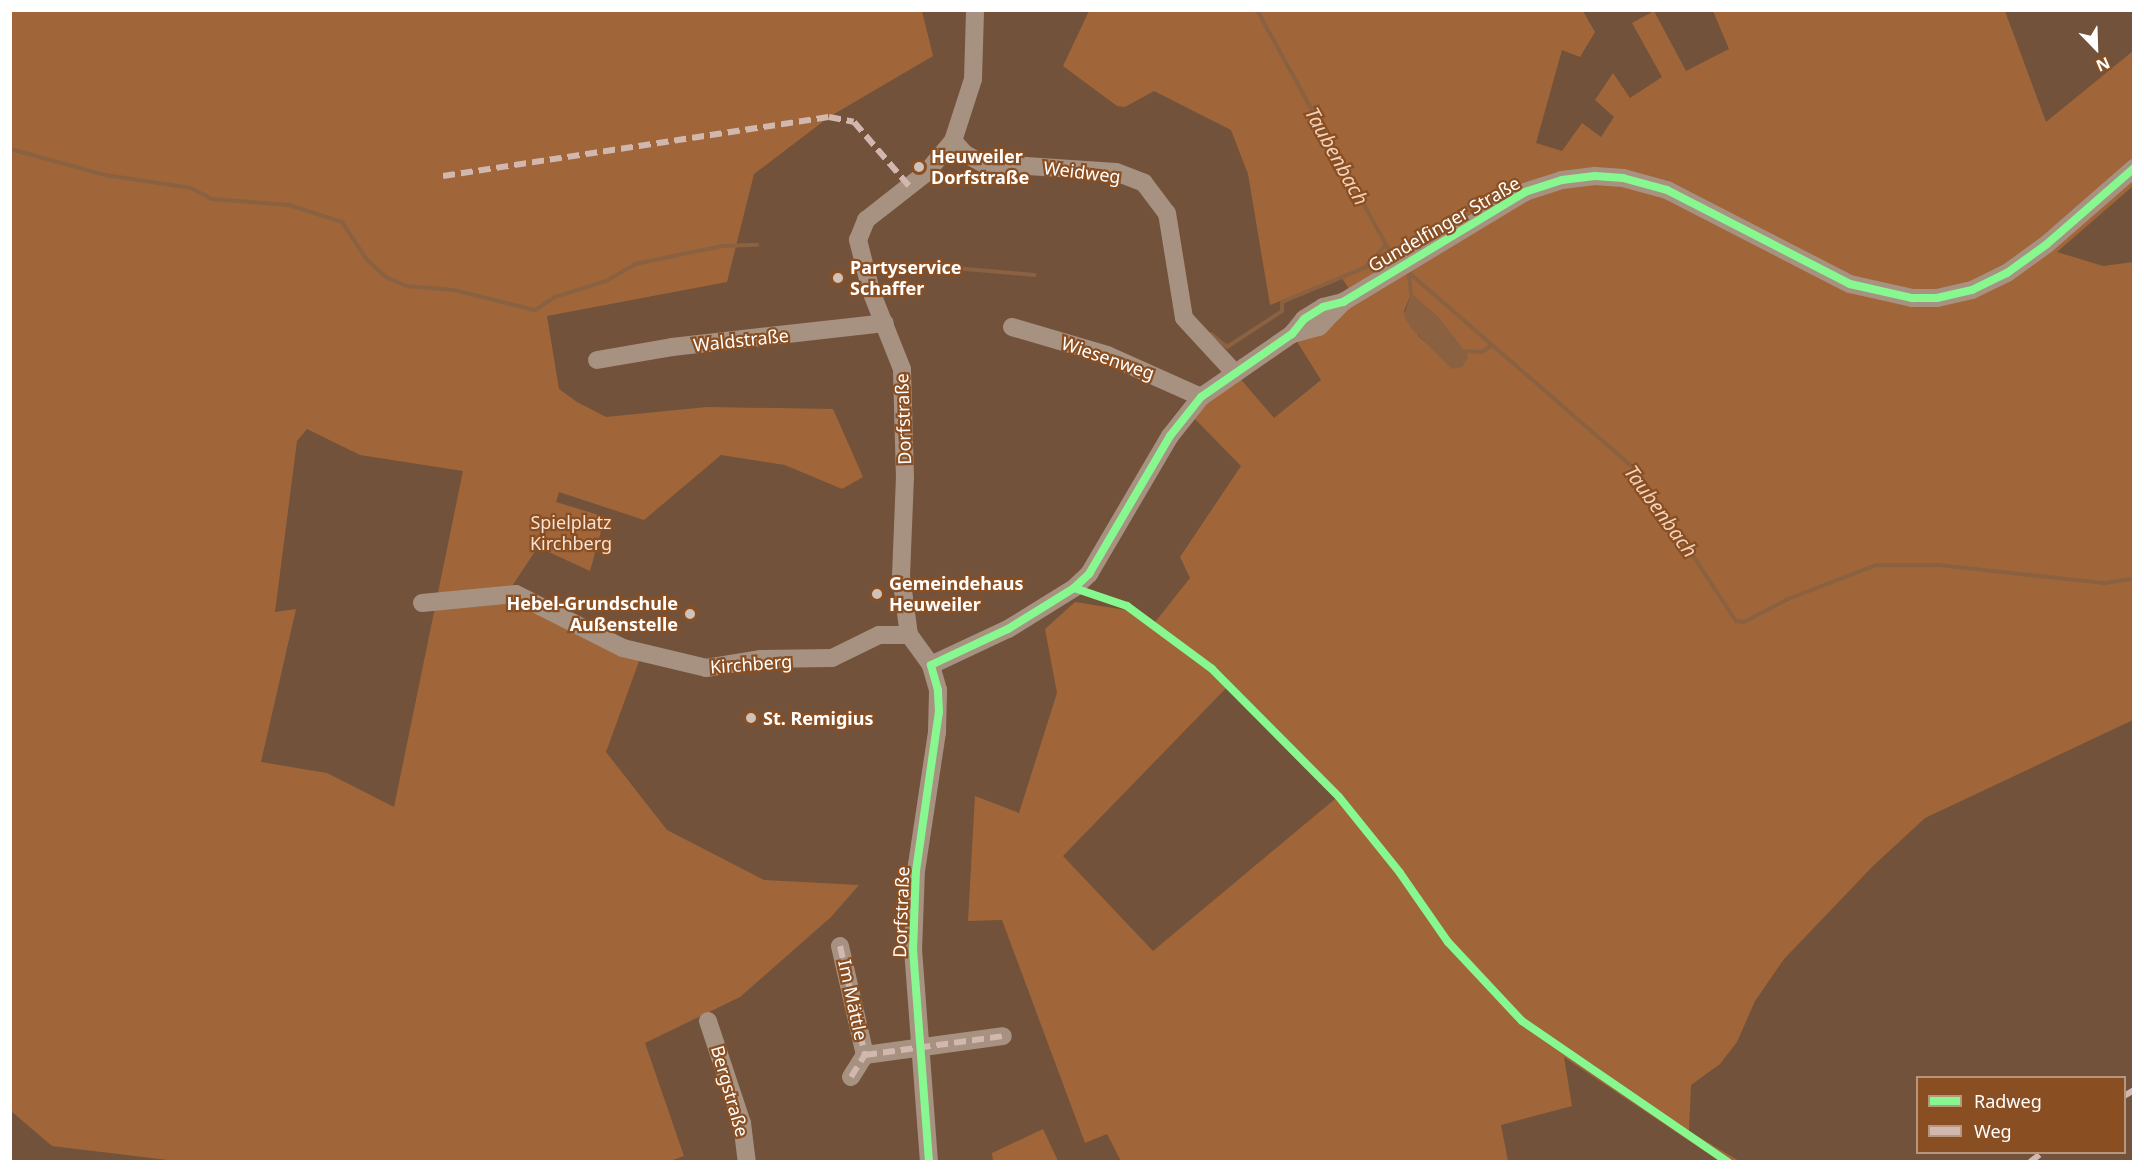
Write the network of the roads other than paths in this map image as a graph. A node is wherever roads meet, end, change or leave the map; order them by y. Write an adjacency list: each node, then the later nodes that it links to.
1 (975, 10): 2 (street, Dorfstraße)
2 (953, 141): 4 (street, Dorfstraße); 7 (street, Weidweg)
3 (2133, 168): 7 (street, Gundelfinger Straße)
4 (885, 323): 6 (street, Waldstraße); 10 (street, Dorfstraße)
5 (1012, 327): 8 (street, Wiesenweg)
6 (597, 360)
7 (1234, 372): 8 (street, Gundelfinger Straße)
8 (1202, 397): 11 (street, Gundelfinger Straße)
9 (422, 603): 10 (street, Kirchberg)
10 (909, 635): 11 (street, Dorfstraße)
11 (931, 665): 15 (street, Dorfstraße)
12 (840, 946): 16 (street, Im Mättle)
13 (708, 1021): 18 (street, Bergstraße)
14 (1003, 1036): 15 (street)
15 (921, 1048): 16 (street, Im Mättle); 19 (street, Dorfstraße)
16 (865, 1055): 17 (street, Im Mättle)
17 (851, 1077)
18 (747, 1161)
19 (929, 1161)

